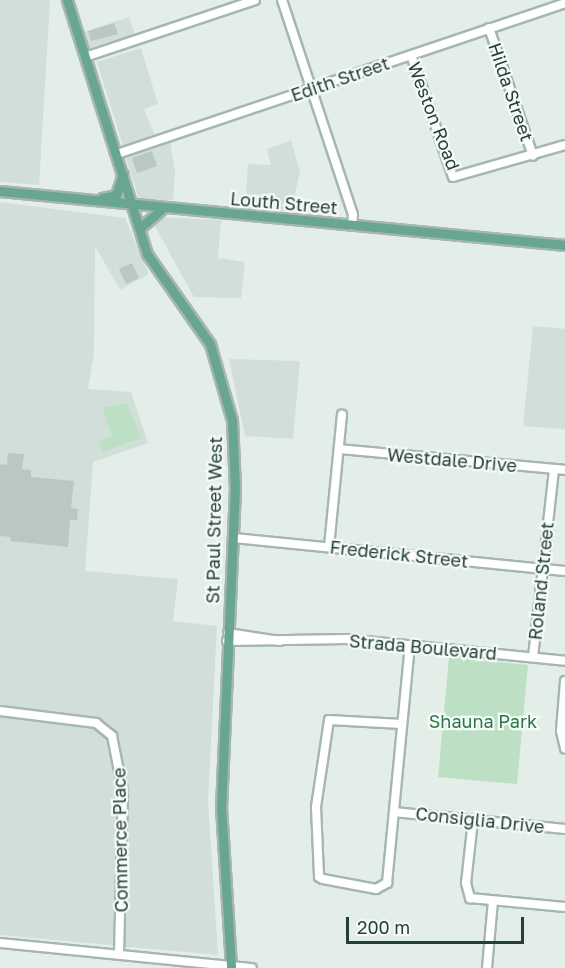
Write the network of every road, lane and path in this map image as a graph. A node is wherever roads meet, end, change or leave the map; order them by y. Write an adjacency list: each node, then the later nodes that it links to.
1 (67, 0): 7 (main road, St Paul Street West)
2 (255, 0): 7 (street)
3 (282, 0): 8 (street)
4 (563, 4): 5 (street, Edith Street)
5 (489, 28): 6 (street, Edith Street); 11 (street, Hilda Street)
6 (411, 55): 8 (street, Edith Street); 11 (street, Weston Road)
7 (85, 57): 10 (main road, St Paul Street West)
8 (312, 89): 10 (street, Edith Street); 17 (street)
9 (565, 145): 11 (street)
10 (117, 154): 12 (main road, St Paul Street West)
11 (533, 156)
12 (123, 169): 14 (main road); 15 (main road, St Paul Street West)
13 (0, 191): 14 (main road, Louth Street)
14 (85, 200): 15 (main road, Louth Street)
15 (133, 205): 16 (main road, Louth Street); 18 (main road, St Paul Street West)
16 (164, 209): 17 (main road, Louth Street); 18 (main road)
17 (352, 226): 19 (main road, Louth Street)
18 (140, 228): 24 (main road, St Paul Street West)
19 (565, 245)
20 (342, 415): 21 (street)
21 (339, 449): 22 (street, Westdale Drive); 25 (street)
22 (554, 469): 23 (street, Westdale Drive); 26 (street, Roland Street)
23 (565, 470)
24 (233, 537): 25 (street, Frederick Street); 28 (main road, St Paul Street West)
25 (329, 547): 26 (street, Frederick Street)
26 (543, 568): 27 (street, Frederick Street); 30 (street, Roland Street)
27 (565, 571)
28 (227, 637): 29 (street, Strada Boulevard); 44 (main road, St Paul Street West)
29 (410, 645): 30 (street, Strada Boulevard); 34 (street)
30 (533, 657): 31 (street, Strada Boulevard)
31 (565, 661)
32 (565, 681): 35 (street)
33 (0, 711): 43 (street, Commerce Place)
34 (402, 724): 37 (street); 37 (street)
35 (563, 731): 36 (street)
36 (565, 749)
37 (394, 812): 38 (street, Consiglia Drive)
38 (473, 820): 39 (street, Consiglia Drive); 40 (street)
39 (565, 829)
40 (493, 901): 41 (street); 46 (street)
41 (565, 907)
42 (0, 943): 43 (street)
43 (119, 954): 44 (street)
44 (231, 967): 45 (street)
45 (252, 968)
46 (487, 968)

